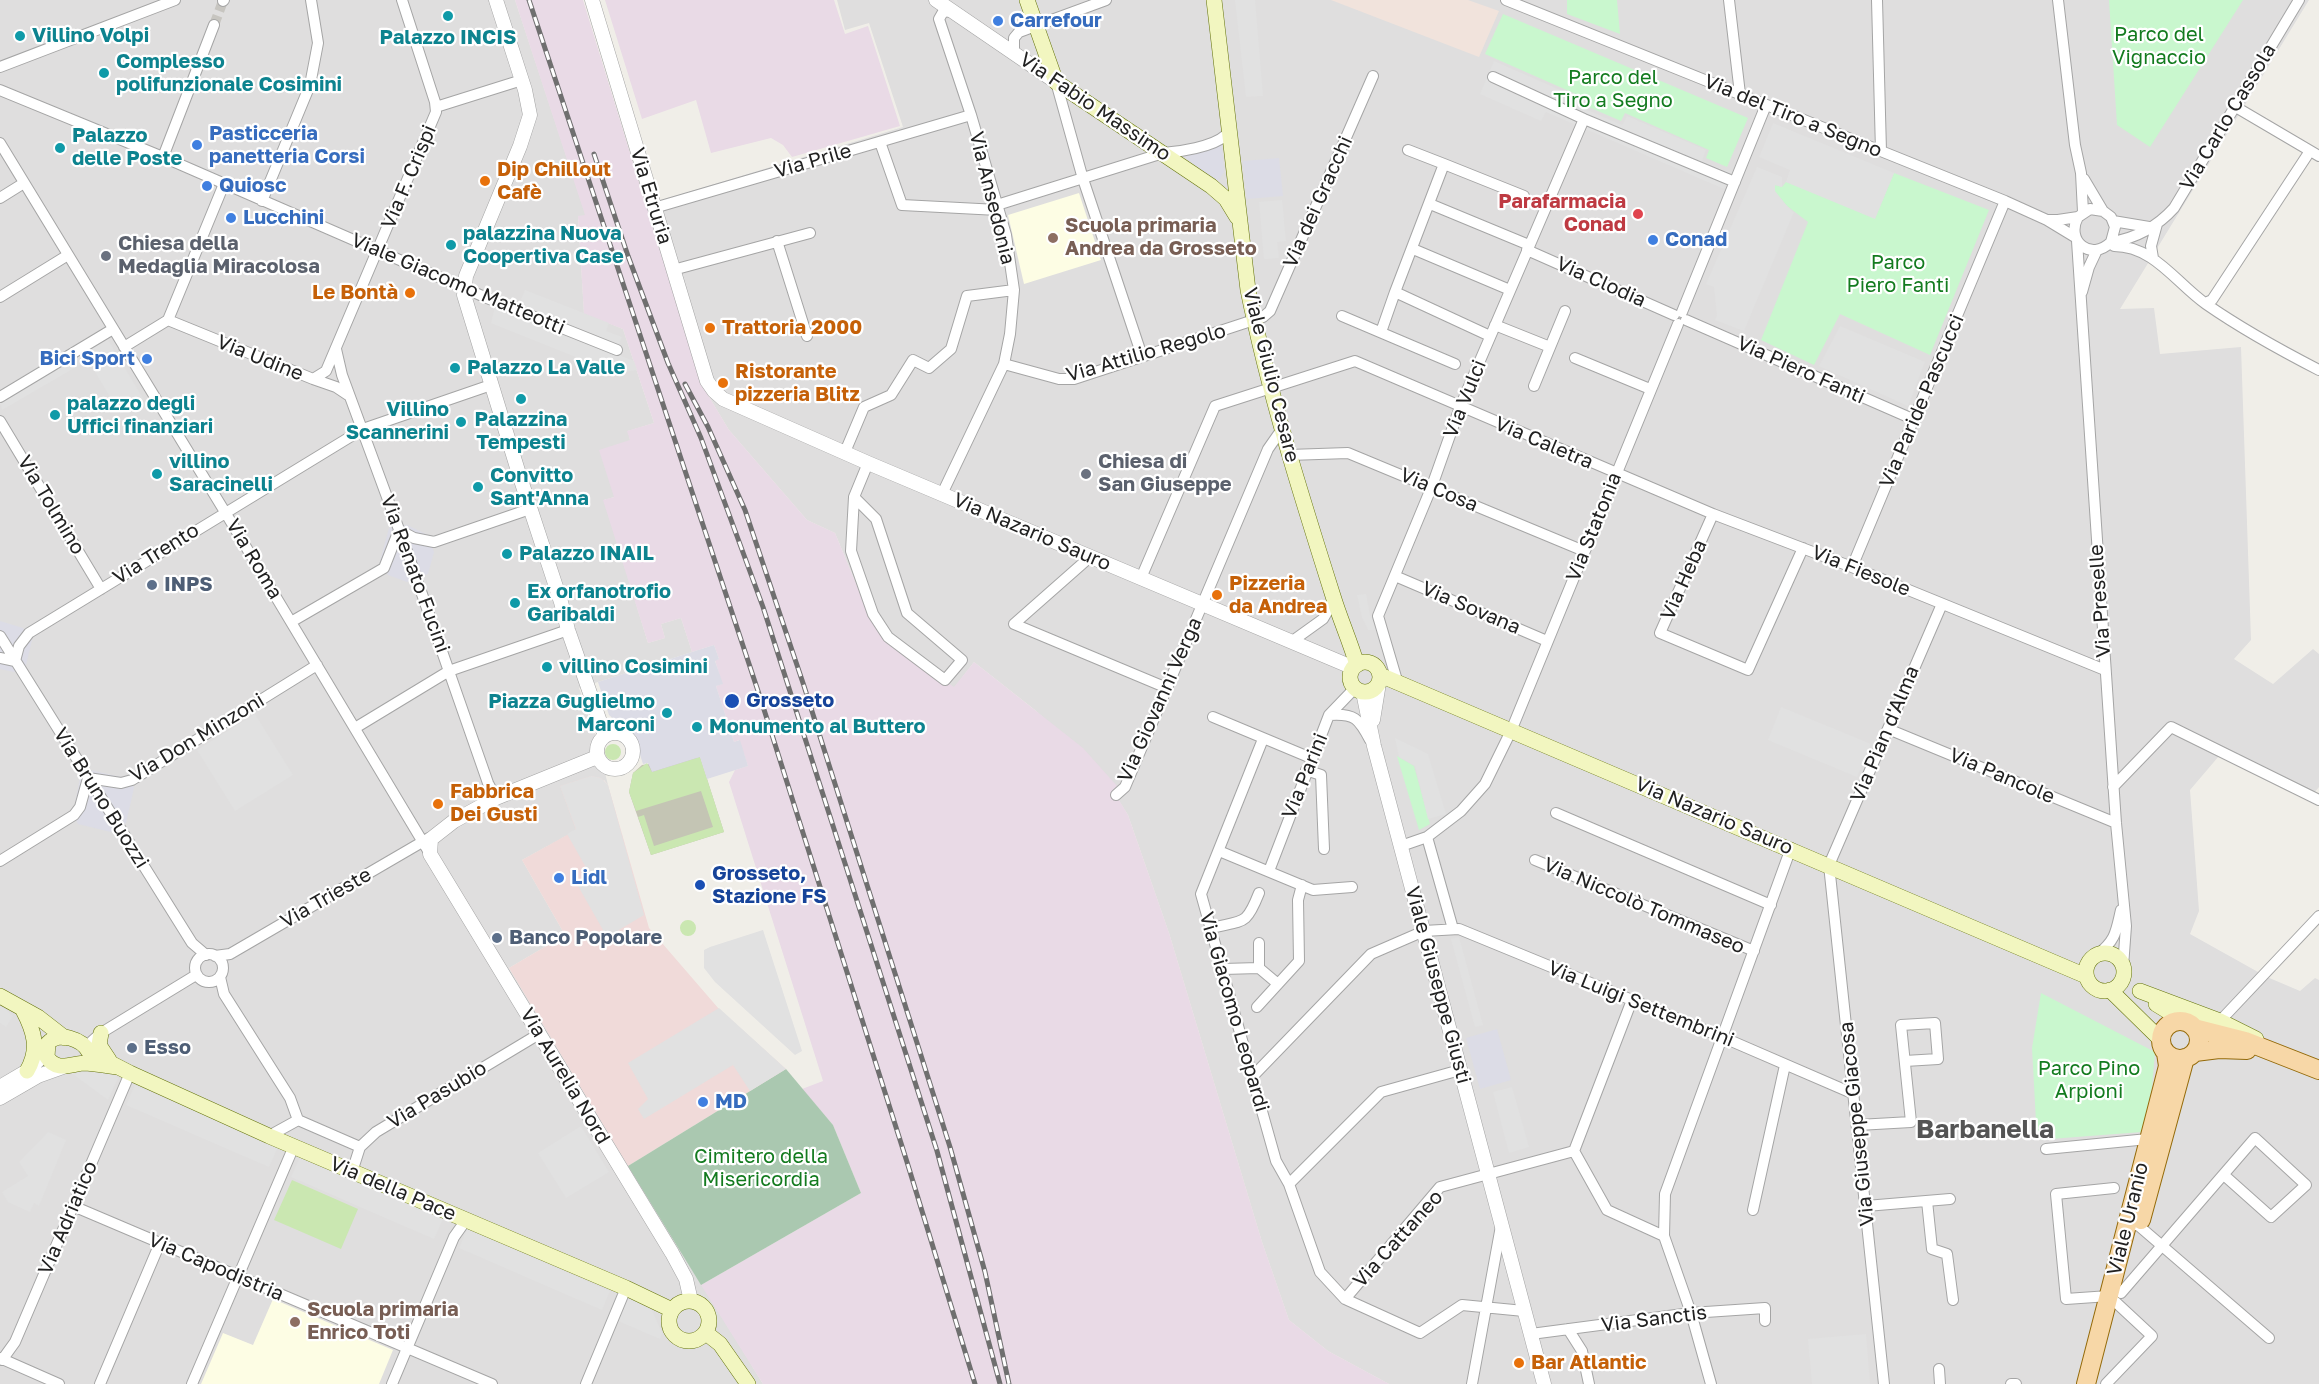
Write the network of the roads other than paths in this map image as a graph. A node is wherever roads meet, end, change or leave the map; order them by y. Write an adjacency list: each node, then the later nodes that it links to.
1 (175, 0): 19 (street)
2 (311, 0): 49 (street)
3 (402, 0): 29 (street, Via F. Crispi)
4 (496, 0): 22 (street)
5 (592, 0): 52 (street, Via Etruria)
6 (936, 0): 15 (street, Via Fabio Massimo)
7 (1027, 0): 16 (main road)
8 (1106, 0): 16 (street)
9 (1214, 0): 26 (main road, Viale Giulio Cesare)
10 (1506, 0): 25 (street, Via del Tiro a Segno)
11 (1730, 0): 25 (street)
12 (1877, 0): 36 (street)
13 (2058, 0): 41 (street)
14 (2299, 0): 28 (street, Via Carlo Cassola)
15 (952, 11): 18 (street, Via Fabio Massimo); 30 (street, Via Ansedonia)
16 (1035, 24): 18 (street); 23 (main road)
17 (214, 25): 39 (street)
18 (1014, 54): 23 (street, Via Fabio Massimo)
19 (0, 67)
20 (1373, 76): 81 (street, Via dei Gracchi)
21 (1493, 77): 31 (street)
22 (522, 80): 29 (street); 70 (street)
23 (1056, 82): 37 (main road, Via Fabio Massimo); 42 (street)
24 (0, 90): 39 (street, Viale Giacomo Matteotti)
25 (1740, 94): 27 (street, Via del Tiro a Segno)
26 (1225, 102): 32 (main road, Viale Giulio Cesare); 59 (main road, Viale Giulio Cesare)
27 (1766, 105): 36 (street, Via del Tiro a Segno); 43 (street, Via Statonia)
28 (2234, 106): 38 (street); 58 (street, Via Carlo Cassola)
29 (436, 107): 66 (street, Via F. Crispi)
30 (971, 115): 33 (street, Via Prile); 53 (street, Via Ansedonia)
31 (1584, 119): 43 (street); 64 (street, Via Vulci)
32 (1226, 135): 37 (street); 46 (main road, Viale Giulio Cesare)
33 (880, 141): 52 (street, Via Prile); 53 (street)
34 (0, 143): 44 (street, Via Roma)
35 (1408, 150): 40 (street)
36 (1881, 151): 50 (street, Via del Tiro a Segno)
37 (1162, 153): 42 (street); 46 (main road, Via Fabio Massimo)
38 (2314, 153): 76 (street)
39 (163, 157): 45 (street, Viale Giacomo Matteotti)
40 (1444, 164): 47 (street); 51 (street)
41 (2081, 173): 54 (street); 55 (street)
42 (1083, 179): 53 (street); 91 (street)
43 (1735, 182): 79 (street, Via Statonia)
44 (24, 183): 48 (street); 67 (street, Via Roma)
45 (224, 184): 49 (street, Viale Giacomo Matteotti); 80 (street)
46 (1211, 186): 59 (main road, Via Fabio Massimo)
47 (1524, 196)
48 (0, 198)
49 (262, 201): 66 (street, Viale Giacomo Matteotti)
50 (2005, 201): 56 (street, Via del Tiro a Segno); 105 (street, Via Paride Pascucci)
51 (1430, 204): 64 (street, Via Clodia); 65 (street)
52 (654, 207): 69 (street, Via Etruria)
53 (997, 207): 71 (street, Via Ansedonia)
54 (2103, 211): 55 (street); 57 (street)
55 (2081, 214): 56 (street); 61 (street)
56 (2046, 220): 61 (street, Via del Tiro a Segno)
57 (2114, 221): 58 (street); 63 (street)
58 (2153, 226): 63 (street, Via Carlo Cassola); 68 (street)
59 (1241, 227): 81 (main road, Viale Giulio Cesare)
60 (810, 233): 62 (street)
61 (2076, 239): 63 (street); 75 (street, Via Preselle)
62 (777, 242): 69 (street); 85 (street)
63 (2105, 246): 68 (street); 75 (street, Via Preselle)
64 (1528, 248): 72 (street, Via Vulci); 79 (street, Via Clodia)
65 (1413, 249): 72 (street); 73 (street)
66 (377, 251): 70 (street, Viale Giacomo Matteotti); 88 (street)
67 (68, 255): 74 (street); 83 (street, Via Roma)
68 (2153, 258): 76 (street)
69 (673, 270): 101 (street, Via Etruria)
70 (464, 288): 90 (street, Viale Giacomo Matteotti); 97 (street)
71 (1014, 290): 93 (street, Via Ansedonia); 109 (street)
72 (1510, 290): 82 (street, Via Vulci)
73 (1395, 292): 84 (street); 86 (street)
74 (0, 297)
75 (2080, 298): 140 (street, Via Preselle)
76 (2205, 303): 95 (street)
77 (1565, 311): 89 (street, Via Clodia)
78 (1342, 315): 84 (street)
79 (1680, 318): 100 (street, Via Statonia); 105 (street, Via Piero Fanti)
80 (168, 320): 87 (street); 96 (street, Via Udine)
81 (1254, 321): 91 (street, Via Attilio Regolo); 99 (main road, Viale Giulio Cesare)
82 (1495, 325): 86 (street, Via Vulci); 89 (street)
83 (113, 329): 87 (street, Via Roma); 102 (street)
84 (1381, 332): 94 (street)
85 (807, 336)
86 (1490, 336): 104 (street, Via Vulci)
87 (124, 346): 117 (street, Via Roma)
88 (336, 348): 96 (street); 103 (street, Via Renato Fucini)
89 (1550, 348): 98 (street, Via Clodia)
90 (617, 350)
91 (1142, 356): 93 (street, Via Attilio Regolo)
92 (1575, 358): 100 (street)
93 (1004, 364): 114 (street, Via Ansedonia)
94 (1455, 364)
95 (2319, 370)
96 (313, 379): 103 (street, Via Udine)
97 (491, 385): 107 (street, Via Trento); 116 (street)
98 (1534, 386)
99 (1271, 388): 104 (street, Via Caletra); 108 (main road, Viale Giulio Cesare); 125 (street, Via Caletra)
100 (1650, 389): 112 (street, Via Statonia)
101 (714, 391): 109 (street, Via Nazario Sauro)
102 (0, 396)
103 (351, 398): 107 (street, Via Renato Fucini)
104 (1460, 407): 112 (street, Via Caletra); 113 (street, Via Vulci)
105 (1915, 420): 123 (street, Via Paride Pascucci)
106 (0, 421): 126 (street, Via Tolmino)
107 (363, 429): 117 (street, Via Trento); 119 (street, Via Renato Fucini)
108 (1282, 429): 110 (main road, Viale Giulio Cesare); 128 (street, Via Giovanni Verga)
109 (845, 452): 111 (street, Via Nazario Sauro)
110 (1289, 455): 113 (street, Via Cosa); 127 (main road, Viale Giulio Cesare)
111 (868, 463): 114 (street, Via Nazario Sauro); 115 (street)
112 (1616, 474): 118 (street, Via Fiesole); 121 (street, Via Statonia)
113 (1432, 486): 121 (street, Via Cosa); 124 (street, Via Vulci)
114 (942, 494): 122 (street, Via Nazario Sauro)
115 (854, 497): 115 (street)
116 (530, 509): 119 (street); 131 (street)
117 (225, 512): 126 (street, Via Trento); 130 (street, Via Roma)
118 (1713, 514): 120 (street, Via Fiesole); 120 (street, Via Heba)
119 (399, 530): 130 (street); 141 (street, Via Renato Fucini)
120 (1803, 548): 123 (street, Via Fiesole)
121 (1584, 551): 134 (street, Via Statonia)
122 (1090, 557): 125 (street, Via Nazario Sauro); 144 (street)
123 (1852, 567): 129 (street, Via Fiesole)
124 (1395, 576): 134 (street, Via Sovana); 143 (street, Via Vulci)
125 (1141, 578): 128 (street, Via Nazario Sauro)
126 (101, 589): 137 (street, Via Trento)
127 (1334, 600): 133 (main road, Viale Giulio Cesare); 135 (street)
128 (1202, 604): 135 (street, Via Nazario Sauro); 144 (street, Via Giovanni Verga)
129 (1942, 604): 140 (street, Via Fiesole); 149 (street, Via Pian d'Alma)
130 (291, 622): 138 (street, Via Roma)
131 (568, 630): 141 (street); 151 (street)
132 (0, 636): 137 (street, Via Bruno Buozzi)
133 (1350, 640): 139 (main road, Viale Giulio Cesare); 142 (main road, Viale Giulio Cesare)
134 (1548, 641): 150 (street, Via Statonia)
135 (1291, 642): 139 (street, Via Nazario Sauro)
136 (0, 658): 137 (street)
137 (15, 661): 157 (street, Via Bruno Buozzi)
138 (317, 665): 148 (street, Via Roma); 157 (street, Via Don Minzoni)
139 (1355, 667): 142 (main road); 145 (main road, Viale Giuseppe Giusti)
140 (2105, 670): 158 (street, Via Preselle)
141 (449, 671): 148 (street); 160 (street, Via Renato Fucini)
142 (1378, 675): 143 (main road, Via Nazario Sauro); 145 (main road); 153 (street, Viale Giuseppe Giusti)
143 (1398, 684): 150 (main road, Via Nazario Sauro)
144 (1167, 688): 159 (street, Via Giovanni Verga)
145 (1359, 690): 146 (street, Via Parini); 153 (street, Viale Giuseppe Giusti)
146 (1329, 715): 153 (street); 155 (street, Via Parini)
147 (1213, 717): 152 (street)
148 (355, 728): 166 (street, Via Roma)
149 (1888, 729): 163 (street, Via Pancole); 174 (street, Via Pian d'Alma)
150 (1511, 730): 165 (street, Via Statonia); 168 (main road, Via Nazario Sauro)
151 (605, 736): 154 (street); 154 (street)
152 (1263, 739): 155 (street); 170 (street, Via Giacomo Leopardi)
153 (1374, 746): 167 (street, Viale Giuseppe Giusti)
154 (597, 757): 160 (street, Via Trieste)
155 (1311, 758): 156 (street, Via Parini)
156 (1306, 770): 169 (street); 175 (street, Via Parini)
157 (88, 778): 173 (street); 187 (street, Via Bruno Buozzi)
158 (2113, 787): 161 (street); 163 (street, Via Preselle)
159 (1116, 795)
160 (496, 798): 164 (street, Via Trieste)
161 (2319, 800)
162 (1556, 813): 180 (street)
163 (2116, 823): 179 (street, Via Preselle)
164 (435, 834): 166 (street, Via Trieste); 171 (street)
165 (1427, 837): 167 (street, Via Statonia); 183 (street)
166 (423, 841): 171 (street, Via Roma); 187 (street, Via Trieste)
167 (1401, 846): 184 (street, Viale Giuseppe Giusti)
168 (1791, 848): 174 (main road, Via Nazario Sauro); 180 (street)
169 (1324, 849)
170 (1219, 851): 175 (street); 182 (street, Via Giacomo Leopardi)
171 (430, 854): 206 (street, Via Aurelia Nord)
172 (1535, 860): 186 (street, Via Niccolò Tommaseo)
173 (0, 861)
174 (1829, 865): 189 (main road, Via Nazario Sauro); 224 (street, Via Giuseppe Giacosa)
175 (1269, 871): 176 (street)
176 (1302, 885): 177 (street); 196 (street)
177 (1353, 887)
178 (1259, 893): 182 (street)
179 (2122, 904): 188 (street, Via Preselle); 192 (street, Via Preselle)
180 (1771, 905): 186 (street)
181 (2319, 916): 203 (street)
182 (1211, 928): 191 (street, Via Giacomo Leopardi)
183 (1453, 929): 184 (street, Via Luigi Settembrini); 200 (street, Via Luigi Settembrini)
184 (1424, 931): 219 (street, Viale Giuseppe Giusti); 222 (street, Via Luigi Settembrini)
185 (1259, 943): 190 (street)
186 (1754, 951): 207 (street)
187 (210, 955): 193 (street); 195 (street)
188 (2095, 956): 189 (main road); 192 (main road); 194 (main road)
189 (2047, 958): 194 (main road, Via Nazario Sauro)
190 (1258, 968): 191 (street); 196 (street)
191 (1222, 969): 222 (street, Via Giacomo Leopardi)
192 (2123, 970): 197 (main road); 198 (main road)
193 (196, 975): 195 (street); 205 (street)
194 (2086, 976): 197 (main road)
195 (220, 977): 226 (street)
196 (1278, 984): 201 (street)
197 (2110, 990): 209 (main road)
198 (2140, 991): 203 (main road); 204 (main road)
199 (0, 996): 202 (main road, Via della Pace)
200 (1632, 1000): 207 (street, Via Luigi Settembrini); 233 (street)
201 (1257, 1007)
202 (23, 1010): 208 (main road, Via della Pace); 210 (main road, Via della Pace); 221 (main road)
203 (2220, 1021): 211 (main road)
204 (2190, 1025): 209 (main road); 211 (main road); 213 (main road)
205 (101, 1033): 208 (street); 212 (street); 218 (main road)
206 (539, 1034): 231 (street, Via Pasubio); 255 (street, Via Aurelia Nord)
207 (1722, 1037): 216 (street, Via Luigi Settembrini); 247 (street)
208 (69, 1039): 210 (main road); 212 (main road, Via della Pace)
209 (2164, 1046): 213 (main road); 229 (main road, Viale Uranio)
210 (47, 1048): 217 (main road, Via della Pace); 221 (street)
211 (2269, 1050): 214 (main road)
212 (86, 1055): 217 (main road, Via della Pace); 218 (main road, Via della Pace)
213 (2190, 1055): 214 (main road); 246 (main road, Viale Uranio)
214 (2297, 1060): 220 (main road)
215 (1905, 1061): 215 (street); 227 (street)
216 (1785, 1065): 224 (street, Via Luigi Settembrini); 243 (street)
217 (66, 1066): 225 (street)
218 (119, 1068): 228 (main road, Via della Pace); 241 (street, Via Adriatico)
219 (1460, 1070): 235 (street, Viale Giuseppe Giusti); 237 (street)
220 (2319, 1070)
221 (27, 1071): 223 (street)
222 (1252, 1076): 237 (street, Via Giacomo Leopardi)
223 (0, 1087)
224 (1854, 1094): 227 (street, Via Giuseppe Giacosa)
225 (0, 1098)
226 (298, 1120): 228 (street); 231 (street)
227 (1858, 1125): 242 (street, Via Giuseppe Giacosa)
228 (269, 1136): 230 (main road, Via della Pace)
229 (2148, 1139): 232 (street); 246 (main road, Viale Uranio)
230 (294, 1146): 234 (main road, Via della Pace); 250 (street)
231 (360, 1147): 234 (street)
232 (2046, 1149)
233 (1574, 1152): 235 (street, Via Cattaneo); 247 (street)
234 (352, 1172): 244 (main road, Via della Pace)
235 (1489, 1173): 245 (street, Viale Giuseppe Giusti); 253 (street, Via Cattaneo)
236 (2224, 1176): 236 (street); 249 (street)
237 (1289, 1184): 253 (street, Via Giacomo Leopardi)
238 (2114, 1188): 252 (street)
239 (1950, 1199): 240 (street)
240 (1927, 1201): 242 (street); 254 (street)
241 (74, 1206): 248 (street, Via Capodistria); 266 (street, Via Adriatico)
242 (1866, 1206): 279 (street, Via Giuseppe Giacosa)
243 (1753, 1209)
244 (466, 1220): 251 (main road, Via della Pace); 265 (street)
245 (1502, 1223): 256 (street, Viale Giuseppe Giusti); 258 (street, Viale Giuseppe Giusti)
246 (2133, 1224): 249 (street); 252 (main road, Viale Uranio)
247 (1664, 1236): 259 (street)
248 (160, 1243): 250 (street, Via Capodistria); 269 (street)
249 (2162, 1246): 252 (street); 264 (street)
250 (239, 1277): 265 (street, Via Capodistria); 270 (street)
251 (626, 1288): 257 (main road, Via della Pace); 273 (street)
252 (2116, 1298): 283 (main road, Viale Uranio); 284 (main road, Viale Uranio); 285 (street)
253 (1345, 1299): 256 (street)
254 (1953, 1300)
255 (691, 1301): 257 (main road); 262 (main road, Via Aurelia Nord)
256 (1488, 1307): 258 (street); 275 (street, Viale Giuseppe Giusti)
257 (672, 1310): 262 (main road)
258 (1524, 1311): 263 (street, Viale Giuseppe Giusti)
259 (1691, 1313): 260 (street, Via Sanctis); 261 (street, Via Sanctis); 278 (street)
260 (1766, 1321)
261 (1568, 1329): 263 (street, Via Sanctis); 277 (street)
262 (705, 1333): 274 (main road)
263 (1531, 1334): 276 (street, Viale Giuseppe Giusti)
264 (2269, 1338)
265 (407, 1348): 271 (street); 272 (street, Via Capodistria)
266 (1, 1359): 268 (street)
267 (1939, 1369): 280 (street)
268 (58, 1384)
269 (100, 1384)
270 (192, 1384)
271 (392, 1384)
272 (492, 1384)
273 (586, 1384)
274 (748, 1384)
275 (1472, 1384)
276 (1544, 1384)
277 (1589, 1384)
278 (1711, 1384)
279 (1884, 1384)
280 (1940, 1384)
281 (2011, 1384): 282 (street)
282 (2016, 1384)
283 (2086, 1384)
284 (2096, 1384)
285 (2106, 1384)

